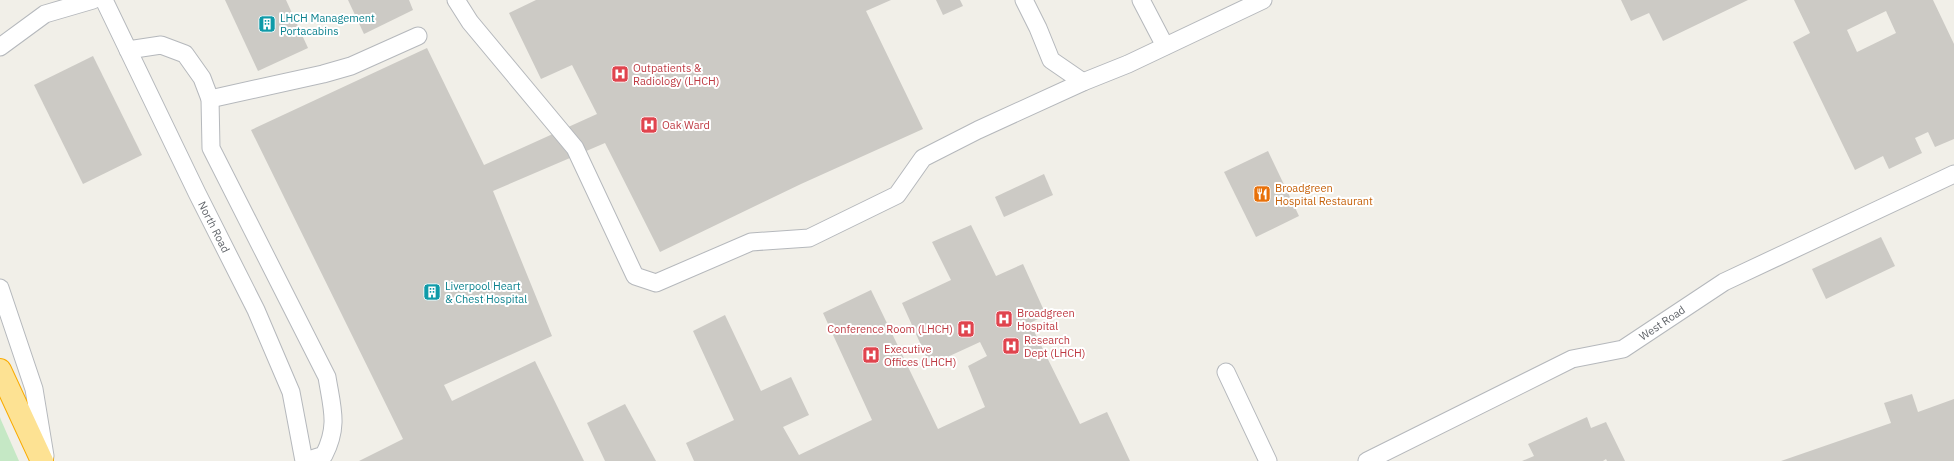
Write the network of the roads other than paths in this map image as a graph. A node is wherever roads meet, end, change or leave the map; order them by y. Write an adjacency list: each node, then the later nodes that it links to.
1 (93, 0): 8 (lane)
2 (104, 0): 10 (lane, North Road)
3 (456, 0): 11 (lane)
4 (1024, 0): 11 (lane)
5 (1142, 0): 9 (lane)
6 (1263, 0): 9 (lane)
7 (418, 36): 12 (lane)
8 (0, 46)
9 (1165, 46): 11 (lane)
10 (128, 50): 12 (lane); 19 (lane, North Road)
11 (1083, 82)
12 (210, 98): 19 (lane)
13 (1954, 174): 21 (lane, West Road)
14 (0, 288): 18 (lane)
15 (0, 370): 17 (highway)
16 (1226, 372): 20 (lane)
17 (42, 461)
18 (46, 461)
19 (304, 461)
20 (1268, 461)
21 (1367, 461)

